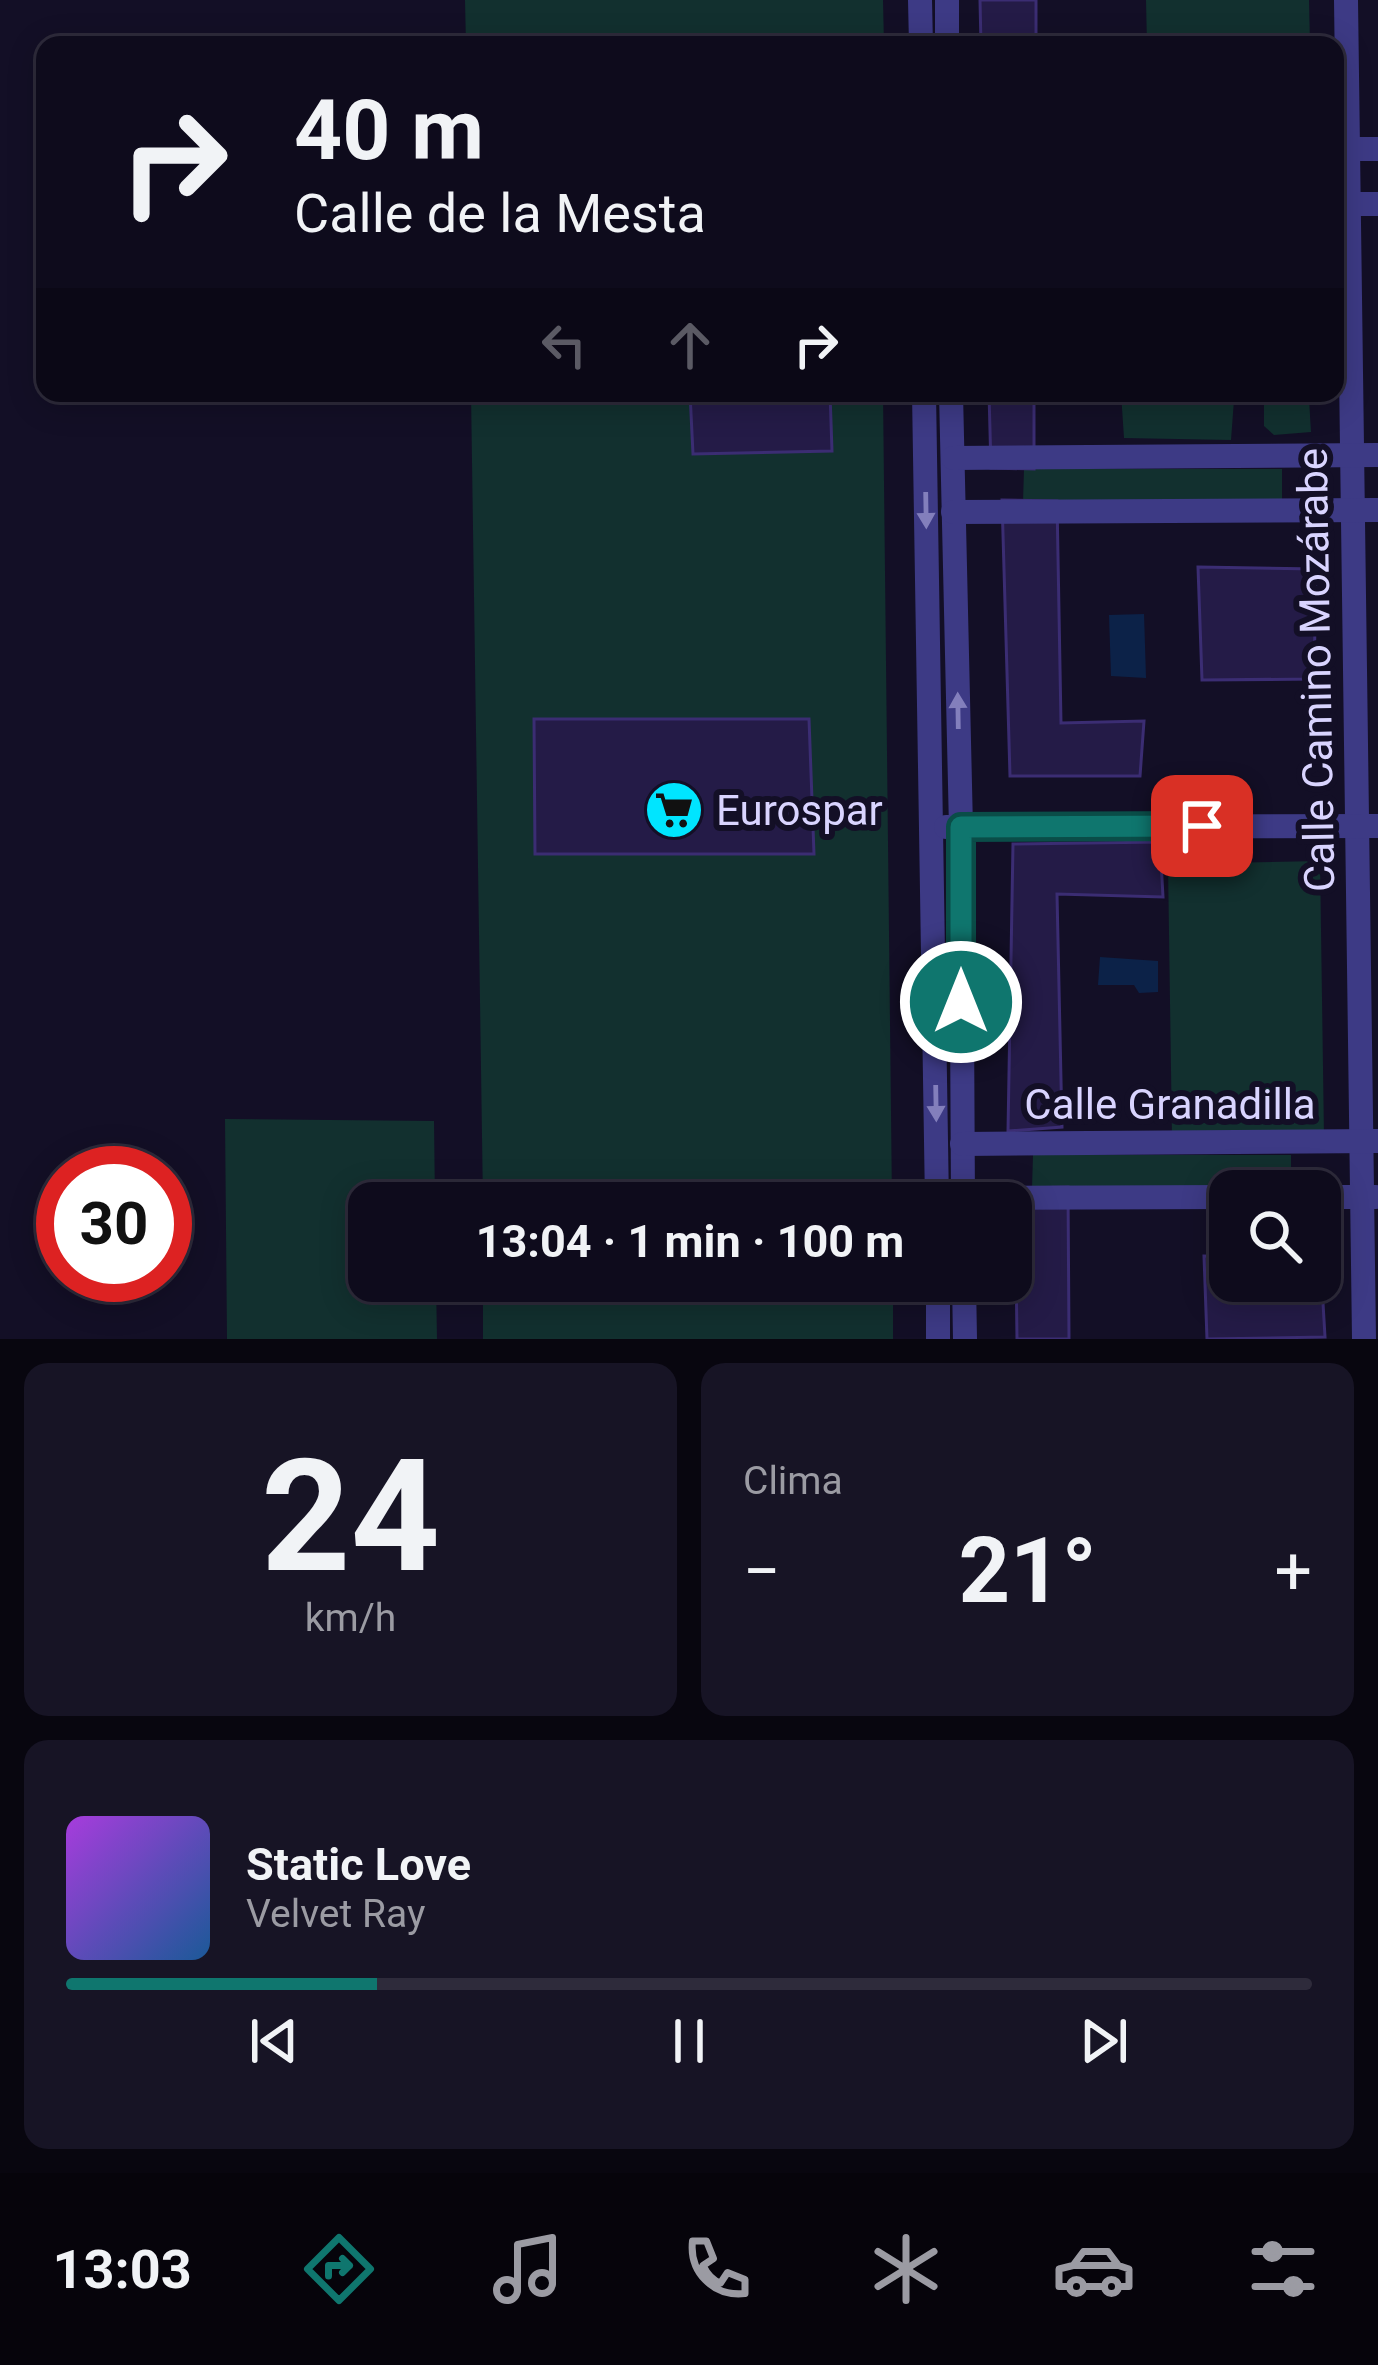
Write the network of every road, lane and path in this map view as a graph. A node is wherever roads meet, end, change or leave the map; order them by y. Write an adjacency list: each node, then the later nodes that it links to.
1 (920, 0): 4 (street)
2 (947, 0): 5 (street)
3 (1346, 0): 6 (street, Calle Camino Mozárabe)
4 (921, 36)
5 (947, 36)
6 (1344, 74)
7 (1344, 149): 8 (street)
8 (1378, 149)
9 (1344, 204): 10 (street)
10 (1378, 204)
11 (1344, 226): 14 (street, Calle Camino Mozárabe)
12 (925, 402): 19 (street, one-way to 19)
13 (951, 402): 15 (street)
14 (1365, 455): 15 (street); 16 (street, Calle Camino Mozárabe)
15 (953, 458): 17 (street)
16 (1365, 510): 17 (street); 18 (street, Calle Camino Mozárabe)
17 (953, 512): 20 (street, one-way to 17)
18 (1367, 826): 20 (street); 21 (street, Calle Camino Mozárabe)
19 (932, 827): 20 (street); 23 (street, one-way to 23)
20 (961, 827): 22 (street)
21 (1370, 1141): 22 (street, Calle Granadilla); 26 (street, Calle Camino Mozárabe)
22 (962, 1144): 24 (street)
23 (953, 1182)
24 (957, 1182)
25 (1209, 1197): 27 (street)
26 (1370, 1197): 32 (street, Calle Camino Mozárabe)
27 (1032, 1200)
28 (938, 1302): 30 (street)
29 (964, 1302): 31 (street)
30 (938, 1339)
31 (965, 1339)
32 (1364, 1339)

